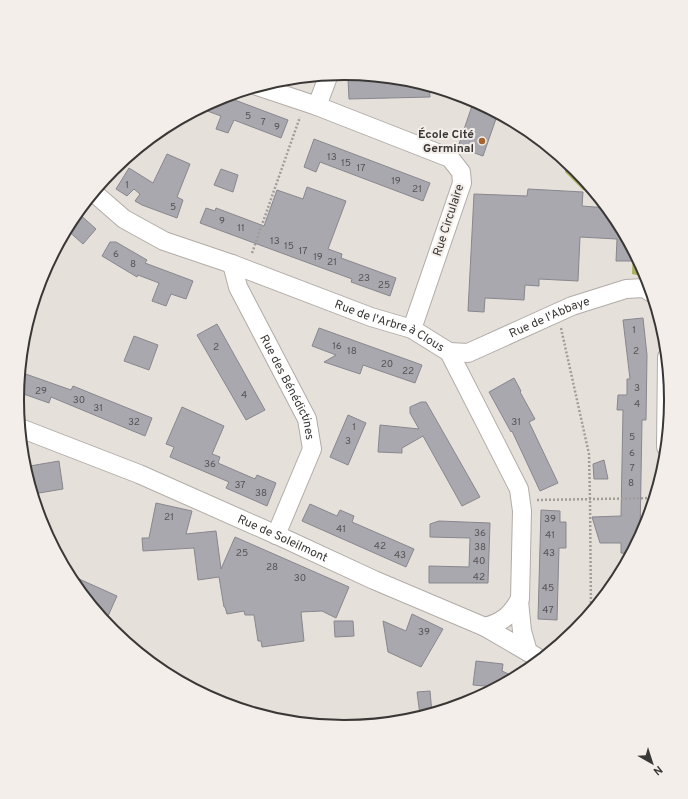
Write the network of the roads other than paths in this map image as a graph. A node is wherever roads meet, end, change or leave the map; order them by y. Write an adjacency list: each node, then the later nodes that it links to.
1 (325, 80): 3 (street)
2 (266, 89): 3 (street, Rue Circulaire)
3 (311, 104): 7 (street, Rue Circulaire)
4 (97, 196): 5 (street, Rue de l'Arbre à Clous)
5 (239, 266): 7 (street, Rue de l'Arbre à Clous); 10 (street, Rue des Bénédictines)
6 (644, 288): 8 (street, Rue de l'Abbaye)
7 (412, 329): 8 (street, Rue de l'Arbre à Clous)
8 (449, 352): 11 (street, Rue de l'Arbre à Clous)
9 (26, 430): 10 (street, Rue de Soleilmont)
10 (276, 534): 12 (street, Rue de Soleilmont)
11 (519, 602): 12 (street); 13 (street, Rue de l'Arbre à Clous)
12 (485, 627): 13 (street, Rue de Soleilmont)
13 (534, 656)

